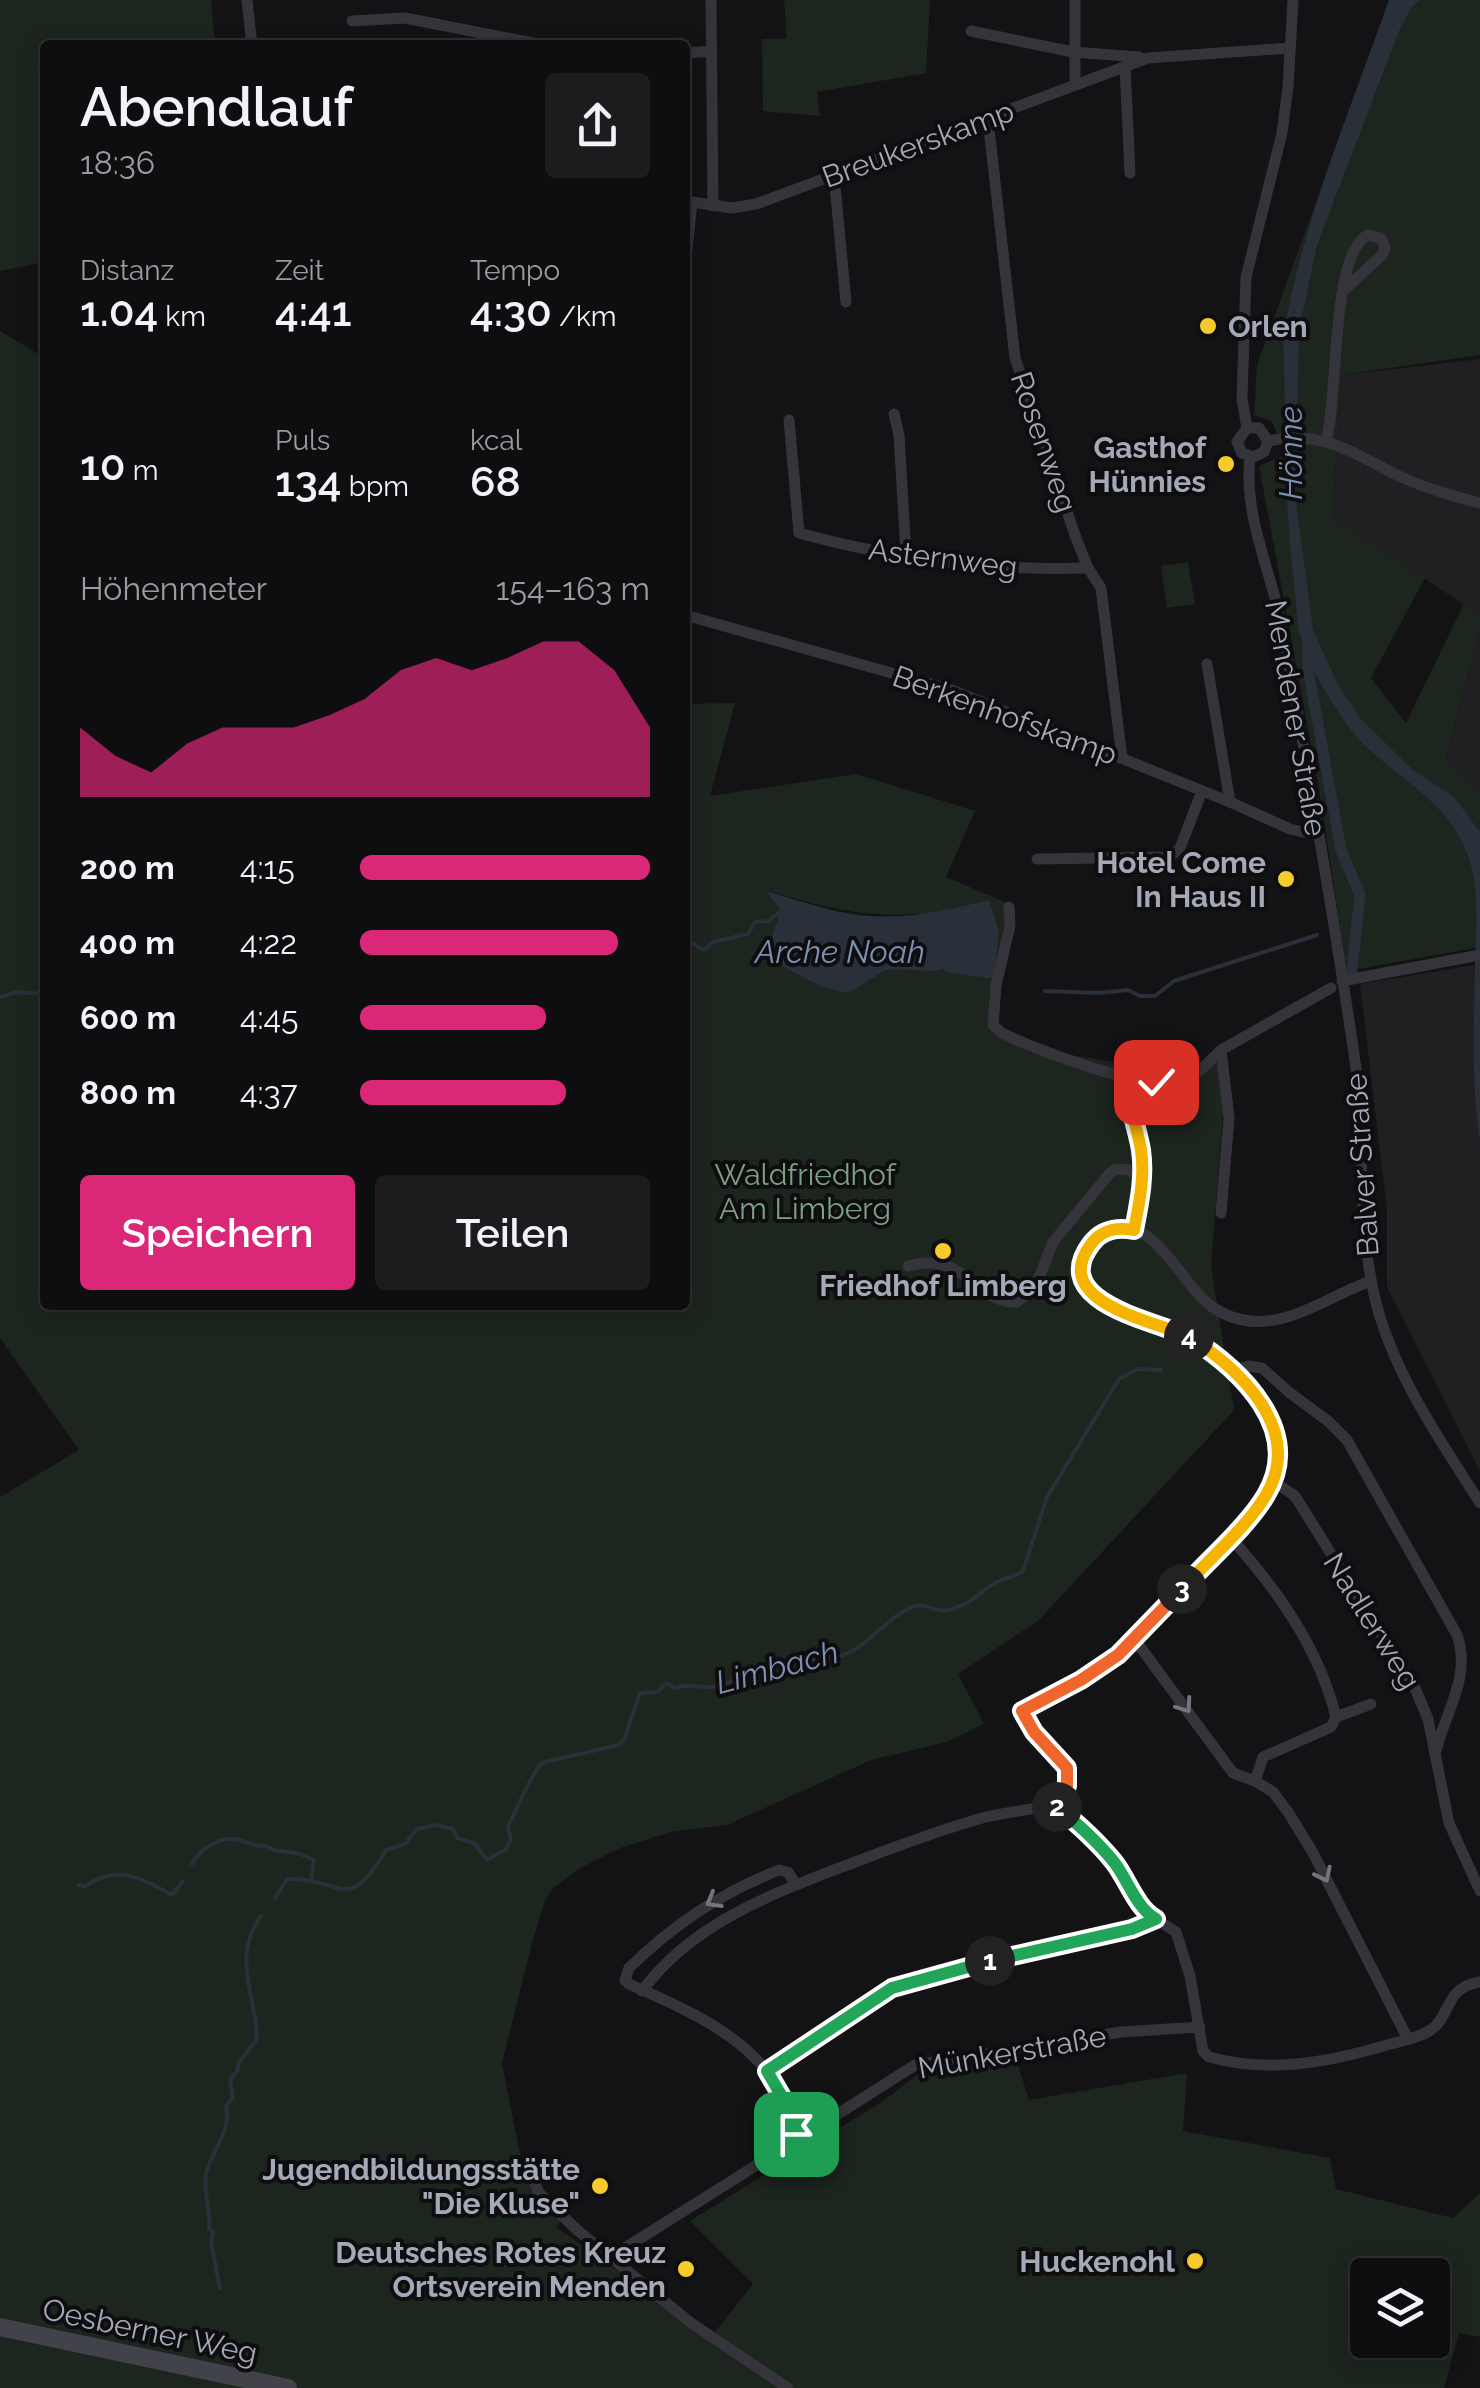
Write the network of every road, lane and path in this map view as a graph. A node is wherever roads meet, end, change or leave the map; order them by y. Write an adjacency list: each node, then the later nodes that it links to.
1 (246, 0): 7 (street)
2 (711, 0): 10 (street)
3 (1075, 0): 11 (street)
4 (1293, 0): 9 (street, Mendener Straße)
5 (352, 20): 8 (street)
6 (971, 30): 11 (street, Breukerskamp)
7 (251, 40)
8 (517, 40)
9 (1290, 48): 13 (street, Breukerskamp); 25 (street, Mendener Straße)
10 (712, 51): 12 (street); 20 (street)
11 (1073, 52): 13 (street, Breukerskamp); 15 (street)
12 (690, 53)
13 (1148, 58): 14 (street, Breukerskamp)
14 (1125, 66): 15 (street, Breukerskamp); 17 (street)
15 (1075, 84): 16 (street, Breukerskamp)
16 (988, 120): 18 (street, Breukerskamp); 31 (street, Rosenweg)
17 (1130, 174)
18 (834, 175): 20 (street, Breukerskamp); 22 (street)
19 (690, 202): 20 (street, Breukerskamp)
20 (714, 206)
21 (1344, 291): 21 (street); 27 (street)
22 (846, 302)
23 (894, 414): 30 (street)
24 (790, 420): 30 (street, Asternweg)
25 (1246, 428): 26 (street); 28 (street, Mendener Straße)
26 (1271, 441): 27 (street); 28 (street)
27 (1326, 441): 29 (street)
28 (1250, 457): 37 (street, Mendener Straße)
29 (1480, 503)
30 (906, 554): 31 (street, Asternweg)
31 (1088, 568): 34 (street, Rosenweg)
32 (690, 616): 34 (street, Berkenhofskamp)
33 (1207, 664): 36 (street)
34 (1122, 758): 35 (street, Berkenhofskamp)
35 (1202, 791): 36 (street, Berkenhofskamp); 38 (street)
36 (1230, 802): 37 (street, Berkenhofskamp)
37 (1318, 835): 41 (street, Mendener Straße)
38 (1037, 859)
39 (1009, 907): 43 (street)
40 (1480, 954): 41 (street)
41 (1336, 984): 42 (street); 48 (street, Balver Straße)
42 (1221, 1050): 43 (street); 45 (street)
43 (1133, 1078): 44 (street)
44 (1142, 1182): 46 (street); 47 (street)
45 (1221, 1214)
46 (1134, 1230): 48 (street); 49 (street)
47 (908, 1266)
48 (1371, 1282): 51 (street, Balver Straße)
49 (1235, 1372): 50 (street); 56 (street)
50 (1273, 1480): 52 (street); 56 (street, Nadlerweg)
51 (1480, 1504)
52 (1229, 1536): 53 (street); 55 (street)
53 (1135, 1640): 57 (street, one-way to 57); 58 (street)
54 (1372, 1704): 55 (street)
55 (1336, 1718): 57 (street)
56 (1435, 1755): 60 (street, Nadlerweg)
57 (1255, 1780): 65 (street, one-way to 65)
58 (1053, 1804): 59 (street); 61 (street)
59 (796, 1884): 63 (street); 63 (street, one-way to 63)
60 (1480, 1891)
61 (1156, 1919): 64 (street); 66 (street)
62 (1480, 1982): 65 (street)
63 (642, 1990): 66 (street)
64 (1200, 2027): 65 (street); 67 (street, Münkerstraße)
65 (1408, 2039)
66 (767, 2071): 67 (street)
67 (789, 2145): 69 (street, Münkerstraße)
68 (527, 2163): 69 (street)
69 (609, 2258): 72 (street)
70 (0, 2327): 71 (street, Oesberner Weg)
71 (288, 2388)
72 (788, 2388)

